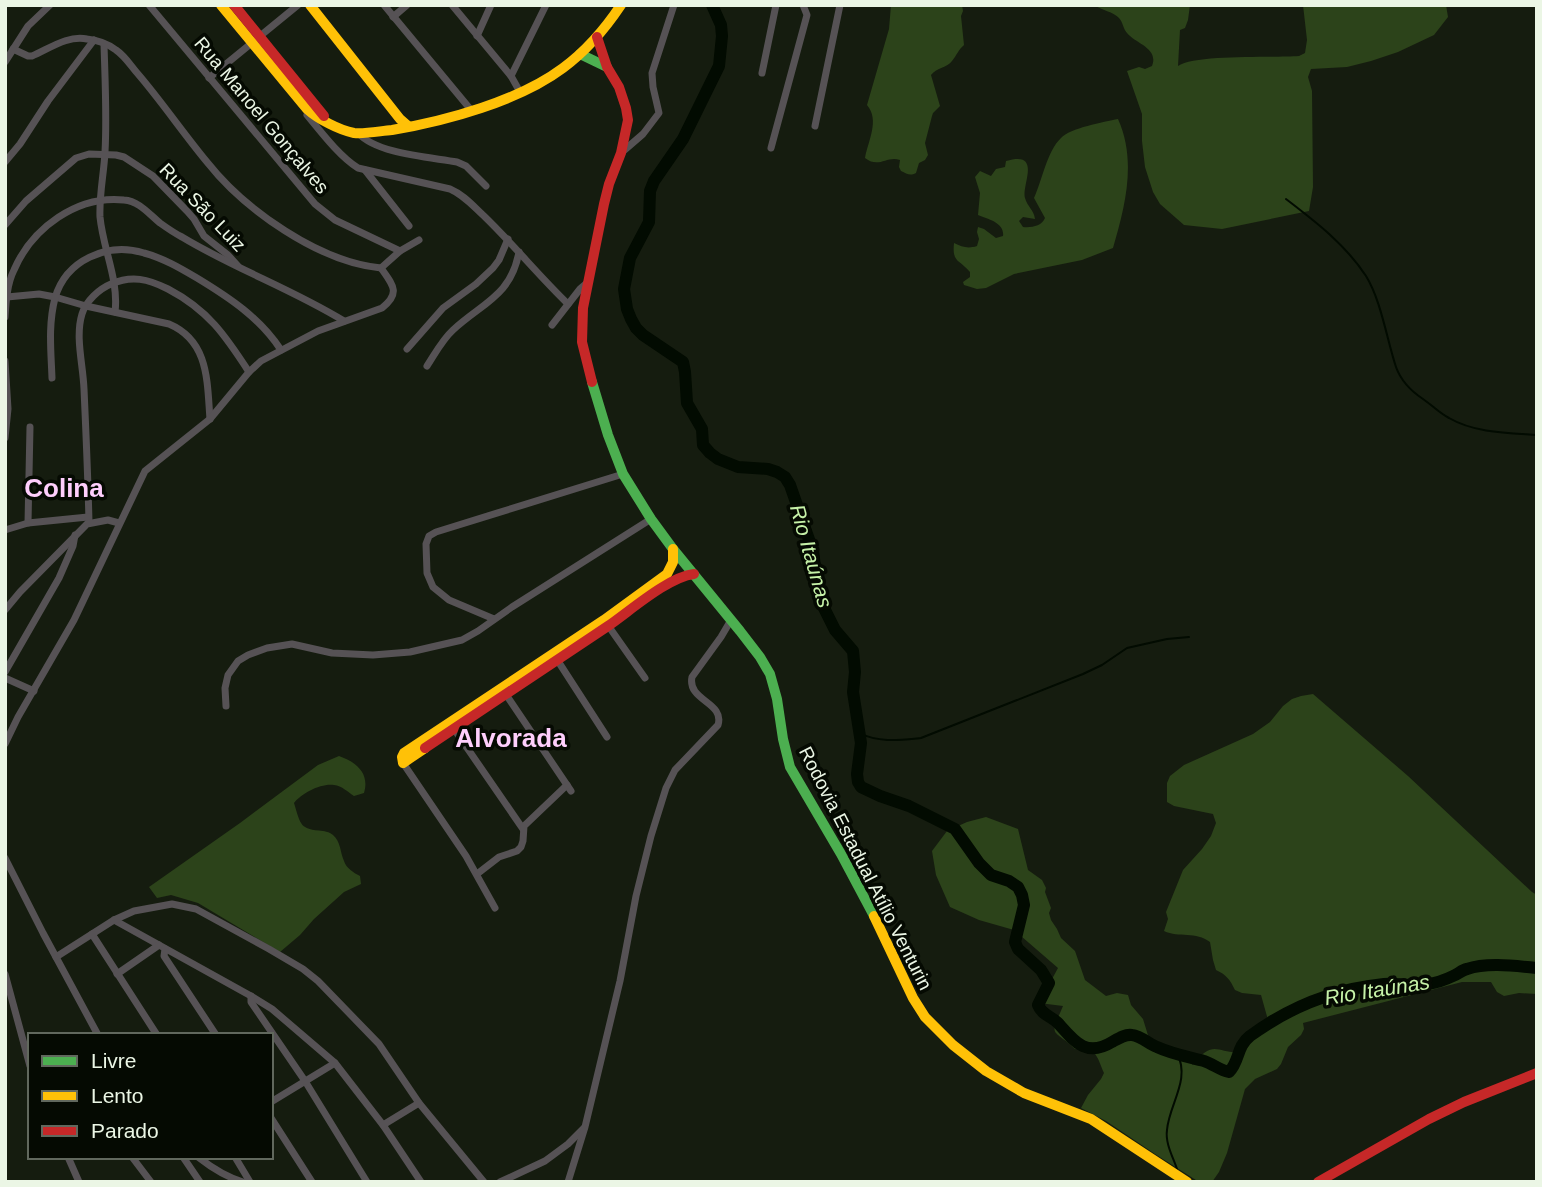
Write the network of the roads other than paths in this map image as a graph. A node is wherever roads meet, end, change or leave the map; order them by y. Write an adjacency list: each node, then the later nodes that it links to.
1 (50, 5): 25 (street)
2 (149, 5): 31 (street, Rua Manoel Gonçalves)
3 (221, 5): 22 (main road)
4 (234, 5): 22 (main road)
5 (298, 5): 22 (street)
6 (310, 5): 34 (main road)
7 (384, 5): 19 (street)
8 (407, 5): 19 (street)
9 (452, 5): 20 (street)
10 (491, 5): 20 (street)
11 (545, 5): 30 (street)
12 (621, 5): 21 (main road)
13 (674, 5): 42 (street)
14 (775, 5): 29 (street)
15 (803, 5): 18 (street)
16 (810, 5): 18 (street)
17 (840, 5): 38 (street)
18 (807, 15): 40 (street)
19 (393, 17): 35 (street)
20 (477, 36): 30 (street)
21 (597, 37): 26 (main road); 28 (main road, Rodovia Estadual Atílio Venturin)
22 (256, 39): 31 (street); 33 (main road)
23 (94, 40): 24 (street); 25 (street); 43 (street)
24 (104, 44): 41 (street); 54 (street)
25 (13, 49): 27 (street)
26 (580, 54): 28 (main road); 32 (main road)
27 (5, 62)
28 (607, 67): 42 (main road, Rodovia Estadual Atílio Venturin)
29 (762, 73)
30 (511, 76): 32 (street)
31 (209, 78): 51 (street, Rua Manoel Gonçalves)
32 (520, 92): 35 (main road)
33 (305, 101): 39 (main road); 44 (street)
34 (392, 108): 36 (main road); 37 (main road)
35 (471, 110): 36 (main road)
36 (431, 121): 37 (main road)
37 (407, 126): 39 (main road)
38 (816, 126)
39 (358, 133): 45 (street)
40 (771, 148)
41 (105, 153): 46 (street); 47 (street); 55 (street, Rua São Luiz)
42 (621, 153): 56 (main road, Rodovia Estadual Atílio Venturin)
43 (5, 162)
44 (365, 170): 48 (street); 49 (street)
45 (486, 186)
46 (101, 200): 52 (street); 55 (street); 58 (street)
47 (5, 225)
48 (409, 226)
49 (508, 239): 53 (street); 66 (street)
50 (419, 240): 51 (street)
51 (400, 251): 54 (street)
52 (106, 252): 57 (street); 59 (street); 67 (street)
53 (519, 252): 60 (street); 69 (street)
54 (381, 268): 64 (street)
55 (240, 269): 64 (street)
56 (589, 281): 60 (street); 76 (main road, Rodovia Estadual Atílio Venturin)
57 (114, 283): 61 (street); 62 (street); 70 (street)
58 (7, 297): 59 (street); 63 (street)
59 (55, 297): 61 (street); 71 (street)
60 (568, 304): 65 (street)
61 (86, 306): 62 (street); 78 (street)
62 (115, 312): 72 (street)
63 (5, 317)
64 (344, 321): 67 (street)
65 (552, 326)
66 (407, 349)
67 (281, 350): 70 (street)
68 (5, 361): 74 (street)
69 (427, 366)
70 (249, 372): 72 (street)
71 (52, 378)
72 (210, 419): 80 (street)
73 (30, 427): 79 (street)
74 (6, 431): 75 (street)
75 (5, 438)
76 (623, 474): 77 (main road, Rodovia Estadual Atílio Venturin); 86 (street)
77 (651, 519): 83 (main road, Rodovia Estadual Atílio Venturin); 86 (street)
78 (88, 520): 79 (street); 80 (street); 82 (street)
79 (28, 523): 81 (street)
80 (119, 523): 95 (street)
81 (5, 530)
82 (75, 535): 85 (street); 92 (street)
83 (673, 549): 84 (main road, Rodovia Estadual Atílio Venturin); 88 (main road)
84 (694, 574): 87 (main road, Rodovia Estadual Atílio Venturin); 88 (main road)
85 (5, 610)
86 (494, 619): 97 (street)
87 (731, 620): 89 (main road, Rodovia Estadual Atílio Venturin); 90 (street)
88 (606, 623): 91 (main road); 94 (street)
89 (740, 631): 90 (street); 143 (main road, Rodovia Estadual Atílio Venturin)
90 (721, 637): 126 (street)
91 (555, 656): 96 (main road); 99 (street)
92 (5, 673)
93 (5, 678): 95 (street)
94 (645, 678)
95 (34, 691): 100 (street)
96 (503, 691): 98 (main road); 102 (street)
97 (226, 706)
98 (452, 726): 101 (main road); 102 (street)
99 (607, 737)
100 (5, 744)
101 (403, 763): 104 (street)
102 (523, 830): 104 (street)
103 (5, 858): 109 (street)
104 (477, 874): 105 (street)
105 (495, 908)
106 (114, 920): 107 (street); 108 (street); 123 (street)
107 (92, 934): 109 (street); 111 (street)
108 (162, 947): 111 (street); 112 (street); 115 (street)
109 (56, 957): 113 (street)
110 (5, 974): 118 (street)
111 (117, 974): 114 (street)
112 (251, 996): 116 (street); 119 (street)
113 (97, 1033)
114 (156, 1033)
115 (215, 1033)
116 (272, 1033)
117 (273, 1034): 121 (street)
118 (28, 1060)
119 (335, 1063): 121 (street); 125 (street)
120 (1537, 1073): 144 (main road)
121 (305, 1081): 122 (street); 138 (street)
122 (273, 1101)
123 (419, 1102): 125 (street); 140 (street)
124 (273, 1121): 137 (street)
125 (383, 1125): 139 (street)
126 (585, 1127): 141 (street); 142 (street)
127 (69, 1159): 132 (street)
128 (133, 1159): 133 (street)
129 (184, 1159): 134 (street)
130 (201, 1159): 135 (street)
131 (236, 1159): 136 (street)
132 (79, 1182)
133 (150, 1182)
134 (200, 1182)
135 (243, 1182)
136 (250, 1182)
137 (312, 1182)
138 (367, 1182)
139 (421, 1182)
140 (484, 1182)
141 (500, 1182)
142 (568, 1182)
143 (1187, 1182)
144 (1318, 1182)

